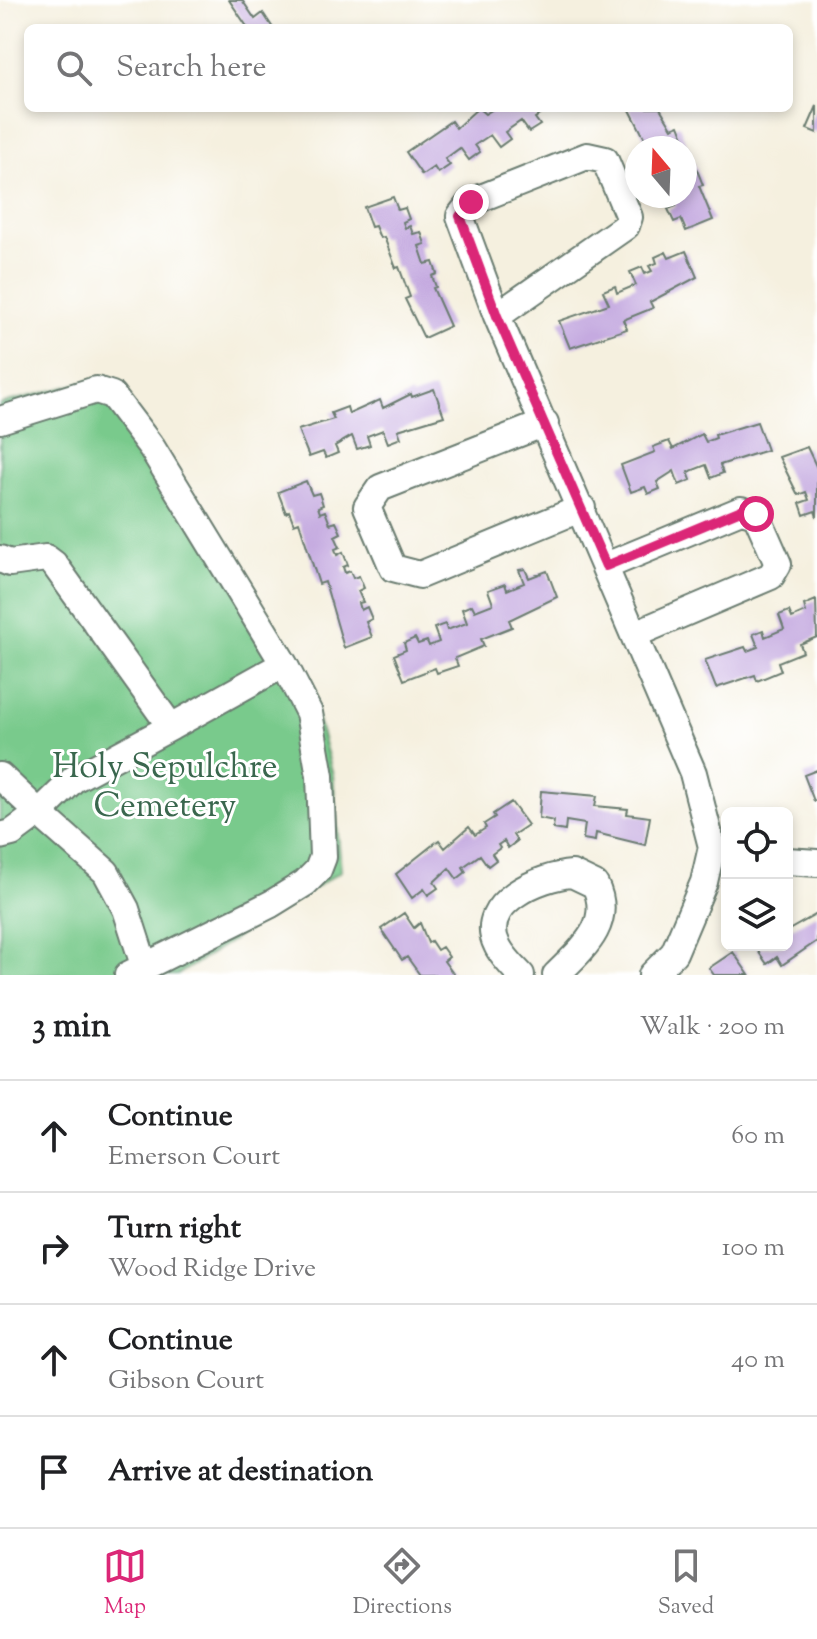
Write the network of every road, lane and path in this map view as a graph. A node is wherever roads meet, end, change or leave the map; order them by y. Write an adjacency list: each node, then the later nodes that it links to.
1 (497, 316): 1 (street); 3 (street)
2 (0, 420): 8 (street)
3 (545, 423): 4 (street); 4 (street)
4 (582, 508): 6 (street)
5 (0, 559): 9 (street)
6 (606, 566): 7 (street); 7 (street)
7 (635, 634): 13 (street)
8 (284, 664): 9 (street); 16 (street)
9 (171, 727): 11 (street)
10 (0, 776): 11 (street)
11 (39, 813): 12 (street); 16 (street)
12 (0, 836)
13 (720, 848): 19 (street)
14 (793, 861): 15 (street)
15 (817, 863)
16 (136, 970)
17 (521, 975): 18 (street)
18 (556, 975)
19 (652, 975)

